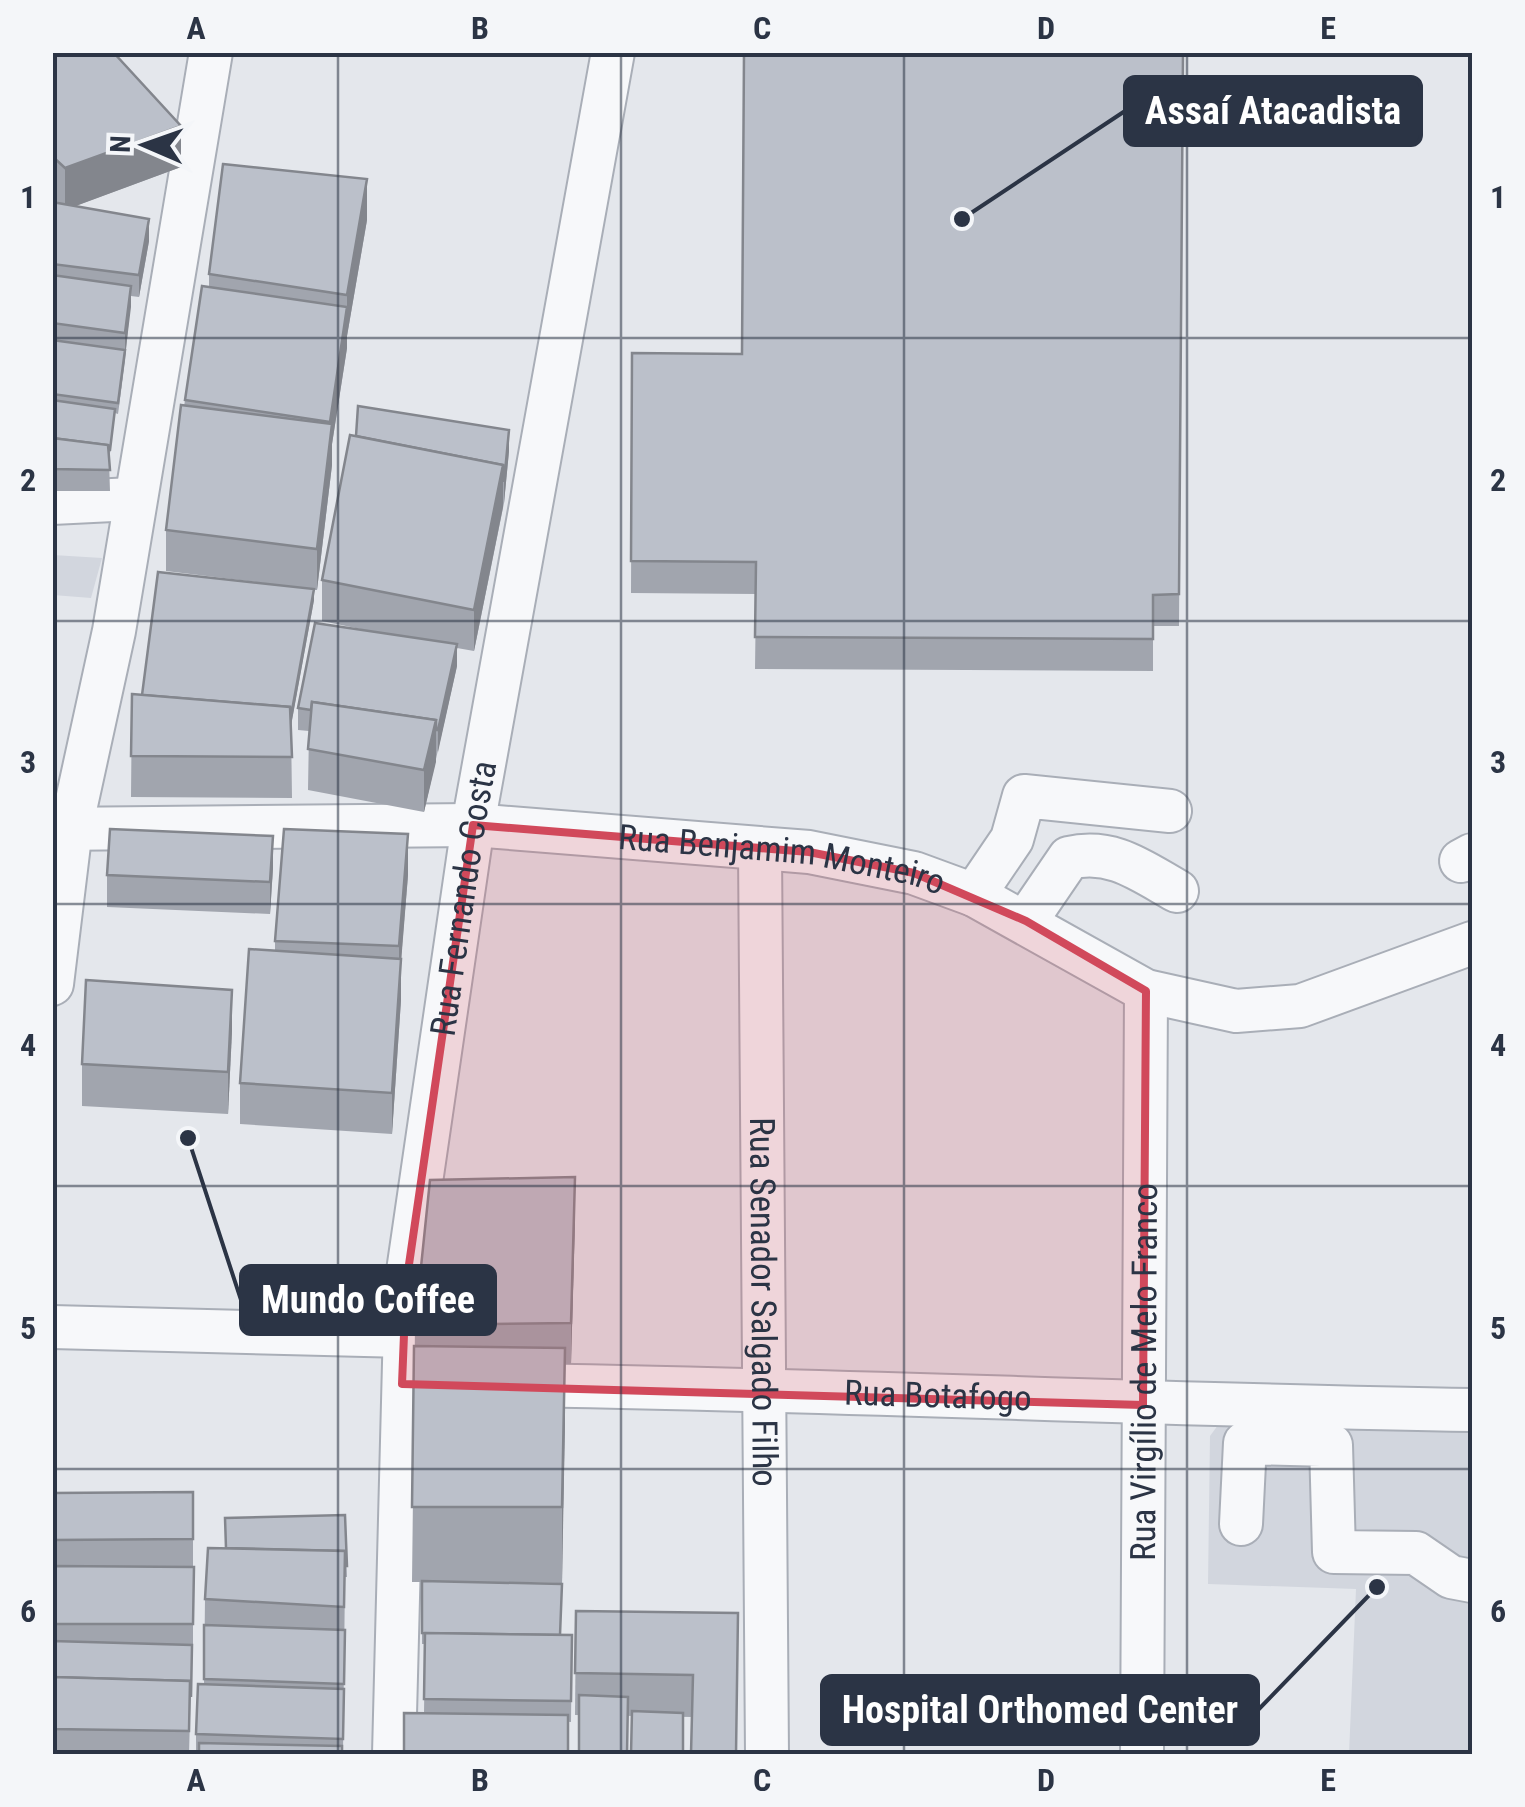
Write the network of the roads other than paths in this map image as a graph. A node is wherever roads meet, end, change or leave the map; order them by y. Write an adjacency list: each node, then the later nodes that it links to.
1 (211, 52): 3 (street)
2 (613, 52): 6 (street, Rua Fernando Costa)
3 (132, 498): 4 (street); 7 (street)
4 (52, 503)
5 (1170, 811): 10 (street)
6 (473, 826): 7 (street, Rua Benjamim Monteiro); 8 (street, Rua Benjamim Monteiro); 16 (street, Rua Fernando Costa)
7 (62, 829): 13 (street)
8 (760, 850): 10 (street, Rua Benjamim Monteiro); 18 (street, Rua Senador Salgado Filho)
9 (1176, 890): 11 (street)
10 (974, 894): 11 (street, Rua Benjamim Monteiro)
11 (1026, 921): 14 (street, Rua Benjamim Monteiro)
12 (1472, 943): 14 (street, Rua Benjamim Monteiro)
13 (52, 984)
14 (1146, 991): 19 (street, Rua Virgílio de Melo Franco)
15 (52, 1327): 16 (street)
16 (404, 1336): 17 (street, Rua Fernando Costa)
17 (436, 1384): 18 (street, Rua Botafogo); 23 (street, Rua Fernando Costa)
18 (761, 1388): 19 (street, Rua Botafogo); 24 (street, Rua Senador Salgado Filho)
19 (1144, 1405): 20 (street, Rua Botafogo); 25 (street, Rua Virgílio de Melo Franco)
20 (1472, 1410)
21 (1241, 1524): 22 (street)
22 (1472, 1581)
23 (394, 1754)
24 (767, 1754)
25 (1142, 1754)

